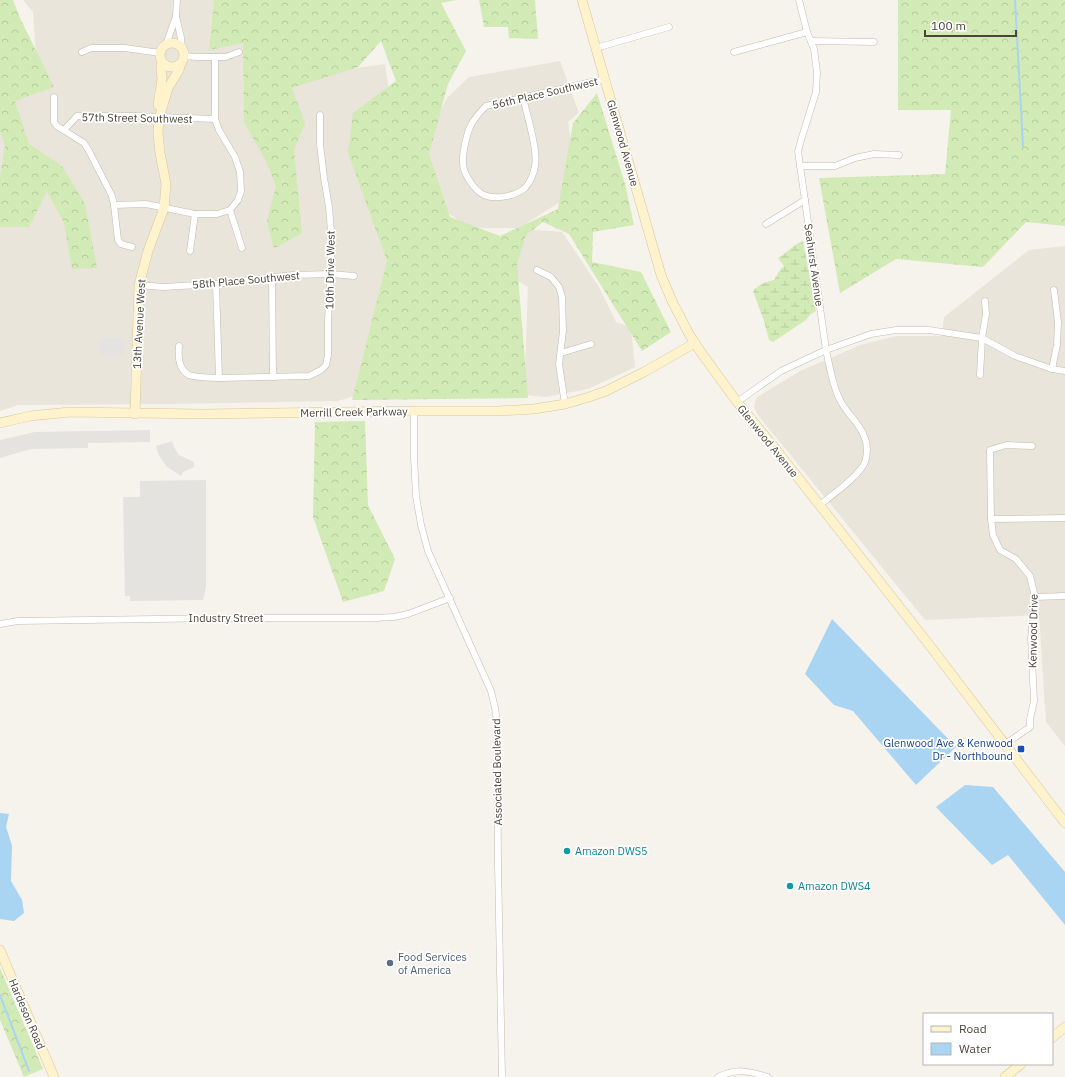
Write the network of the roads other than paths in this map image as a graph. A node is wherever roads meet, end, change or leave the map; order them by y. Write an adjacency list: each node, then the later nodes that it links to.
1 (177, 0): 4 (street, 13th Avenue West)
2 (582, 0): 9 (street, Glenwood Avenue)
3 (799, 0): 6 (street, Seahurst Avenue)
4 (176, 16): 13 (street, 13th Avenue West); 14 (street, 13th Avenue West)
5 (669, 27): 9 (street)
6 (808, 32): 7 (street, Seahurst Avenue); 12 (street)
7 (811, 42): 8 (street); 24 (street, Seahurst Avenue)
8 (874, 42)
9 (596, 48): 16 (street, Glenwood Avenue)
10 (82, 52): 13 (street)
11 (240, 52): 15 (street)
12 (734, 52)
13 (162, 53): 14 (street); 14 (street); 20 (street, 13th Avenue West)
14 (182, 56): 15 (street); 20 (street, 13th Avenue West)
15 (215, 57): 21 (street)
16 (605, 79): 18 (street, 56th Place Southwest); 43 (street, Glenwood Avenue)
17 (54, 97): 22 (street)
18 (523, 98): 18 (street, 56th Place Southwest)
19 (320, 115): 35 (street, 10th Drive West)
20 (159, 118): 21 (street, 57th Street Southwest); 22 (street, 57th Street Southwest); 27 (street, 13th Avenue West)
21 (215, 120): 28 (street)
22 (64, 130): 26 (street)
23 (899, 154): 24 (street)
24 (800, 166): 25 (street, Seahurst Avenue)
25 (805, 200): 30 (street); 46 (street, Seahurst Avenue)
26 (114, 205): 27 (street); 31 (street)
27 (164, 208): 29 (street); 39 (street, 13th Avenue West)
28 (230, 210): 29 (street); 32 (street)
29 (194, 214): 33 (street)
30 (766, 224)
31 (132, 247)
32 (242, 248)
33 (190, 251)
34 (537, 270): 47 (street)
35 (331, 274): 36 (street, 58th Place Southwest); 37 (street, 58th Place Southwest); 51 (street, 10th Drive West)
36 (354, 276)
37 (272, 277): 38 (street, 58th Place Southwest); 51 (street)
38 (216, 284): 39 (street, 58th Place Southwest); 52 (street)
39 (139, 285): 56 (street, 13th Avenue West)
40 (1054, 290): 48 (street)
41 (985, 301): 42 (street)
42 (982, 338): 46 (street); 48 (street); 50 (street)
43 (695, 343): 53 (street, Glenwood Avenue); 54 (street, Merrill Creek Parkway)
44 (591, 344): 47 (street)
45 (179, 346): 52 (street)
46 (826, 350): 53 (street); 59 (street, Seahurst Avenue)
47 (561, 352): 54 (street)
48 (1052, 369): 49 (street)
49 (1065, 371)
50 (980, 375)
51 (273, 377): 52 (street)
52 (219, 378)
53 (737, 402): 59 (street, Glenwood Avenue)
54 (565, 404): 55 (street, Merrill Creek Parkway)
55 (414, 411): 56 (street, Merrill Creek Parkway); 64 (street, Associated Boulevard)
56 (134, 414): 57 (street, Merrill Creek Parkway)
57 (0, 422)
58 (1032, 446): 61 (street, Kenwood Drive)
59 (820, 505): 66 (street, Glenwood Avenue)
60 (1065, 518): 61 (street)
61 (991, 520): 63 (street, Kenwood Drive)
62 (1065, 596): 63 (street)
63 (1036, 597): 66 (street, Kenwood Drive)
64 (450, 598): 65 (street, Industry Street); 73 (street, Associated Boulevard)
65 (0, 624)
66 (1004, 745): 67 (street, Glenwood Avenue)
67 (1065, 823)
68 (0, 950): 72 (street, Hardeson Road)
69 (1065, 1027): 70 (street)
70 (1053, 1037)
71 (1020, 1065): 76 (street)
72 (54, 1077)
73 (502, 1077)
74 (718, 1077): 75 (street)
75 (768, 1077)
76 (1006, 1077)

